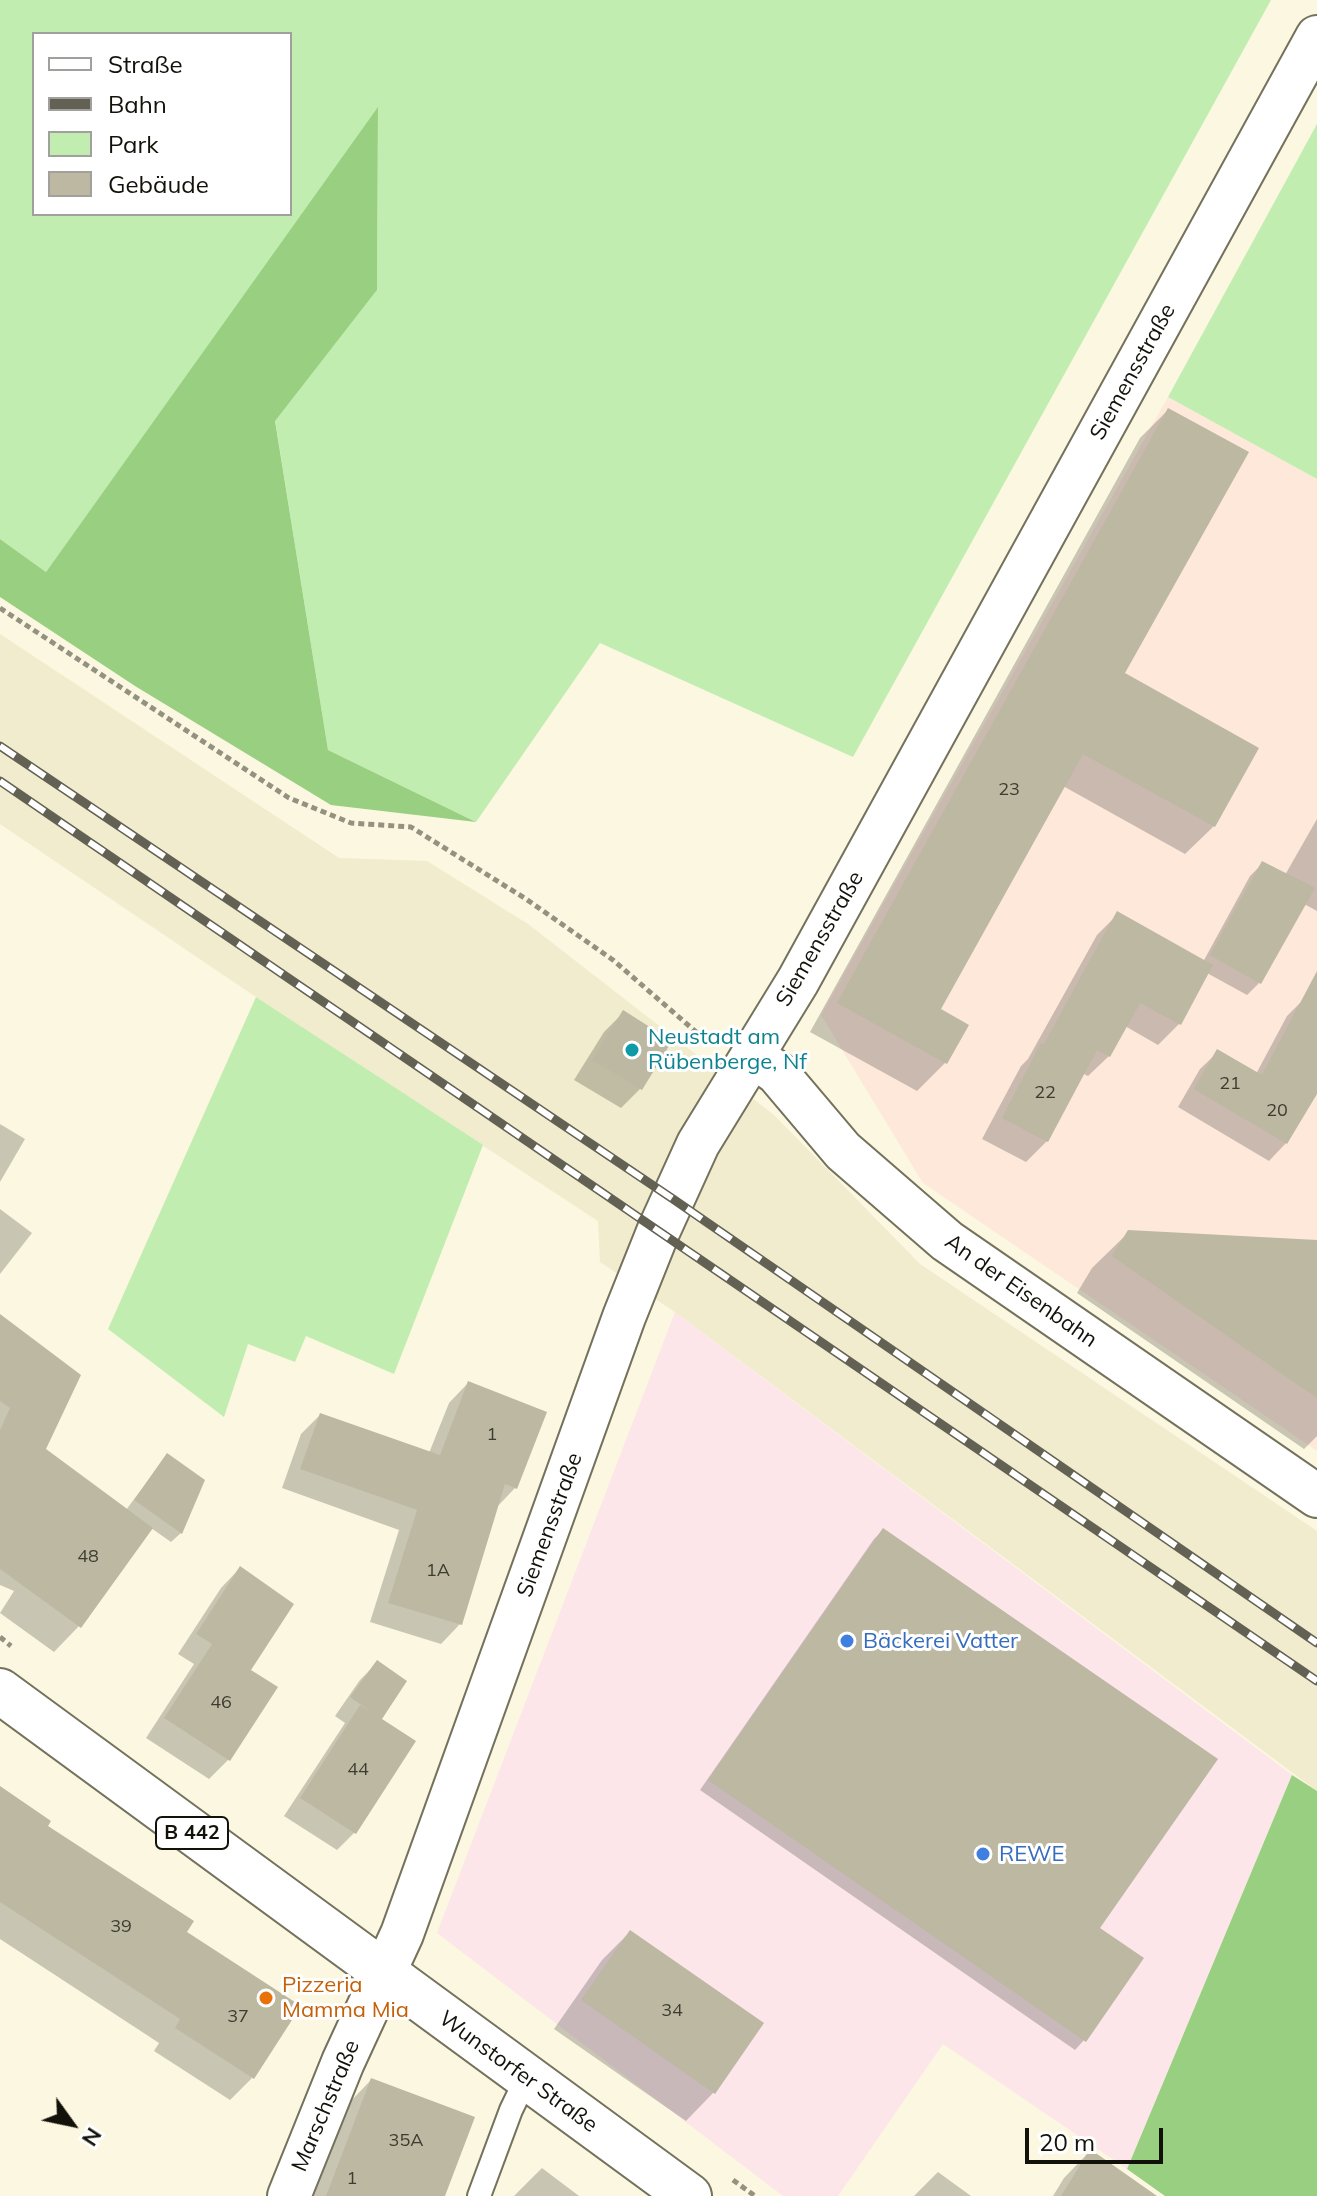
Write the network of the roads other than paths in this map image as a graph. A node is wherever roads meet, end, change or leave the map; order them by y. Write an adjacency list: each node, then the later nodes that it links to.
1 (1317, 37): 2 (street, Siemensstraße)
2 (747, 1063): 3 (street, An der Eisenbahn); 5 (street, Siemensstraße)
3 (1317, 1496)
4 (0, 1691): 5 (main road, Wunstorfer Straße / B 442)
5 (385, 1974): 6 (main road, Wunstorfer Straße / B 442); 7 (street, Marschstraße)
6 (527, 2077): 8 (lane); 9 (main road, Wunstorfer Straße / B 442)
7 (289, 2196)
8 (479, 2196)
9 (689, 2196)

